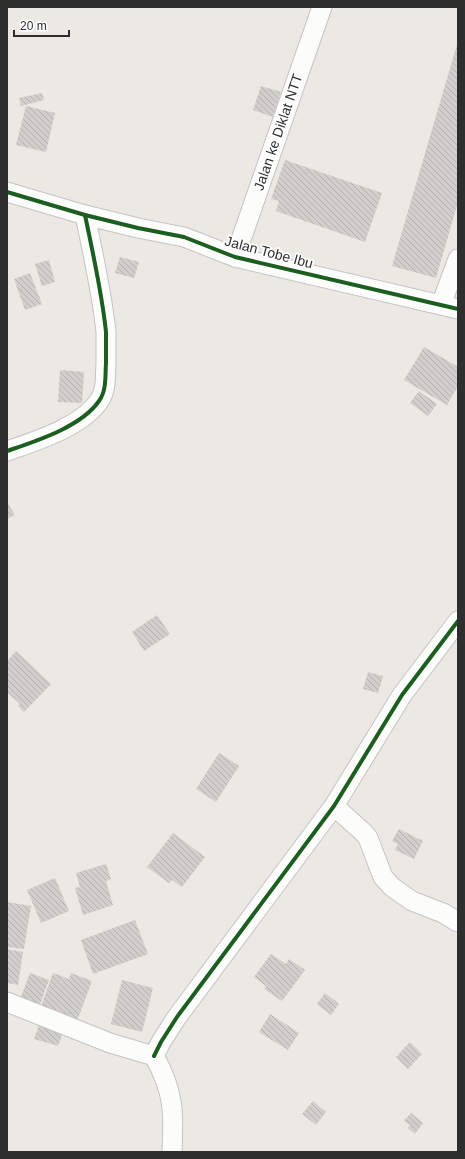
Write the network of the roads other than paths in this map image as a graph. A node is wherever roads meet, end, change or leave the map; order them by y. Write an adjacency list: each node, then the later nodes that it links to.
1 (322, 7): 4 (street, Jalan ke Diklat NTT)
2 (7, 192): 3 (street, Jalan Tobe Ibu)
3 (85, 215): 4 (street, Jalan Tobe Ibu); 7 (street)
4 (235, 257): 6 (street, Jalan Tobe Ibu)
5 (458, 259): 6 (street)
6 (449, 307)
7 (7, 451)
8 (458, 621): 9 (street)
9 (334, 806): 10 (street); 12 (street)
10 (458, 922)
11 (7, 1002): 12 (street)
12 (154, 1056): 13 (street)
13 (172, 1152)

